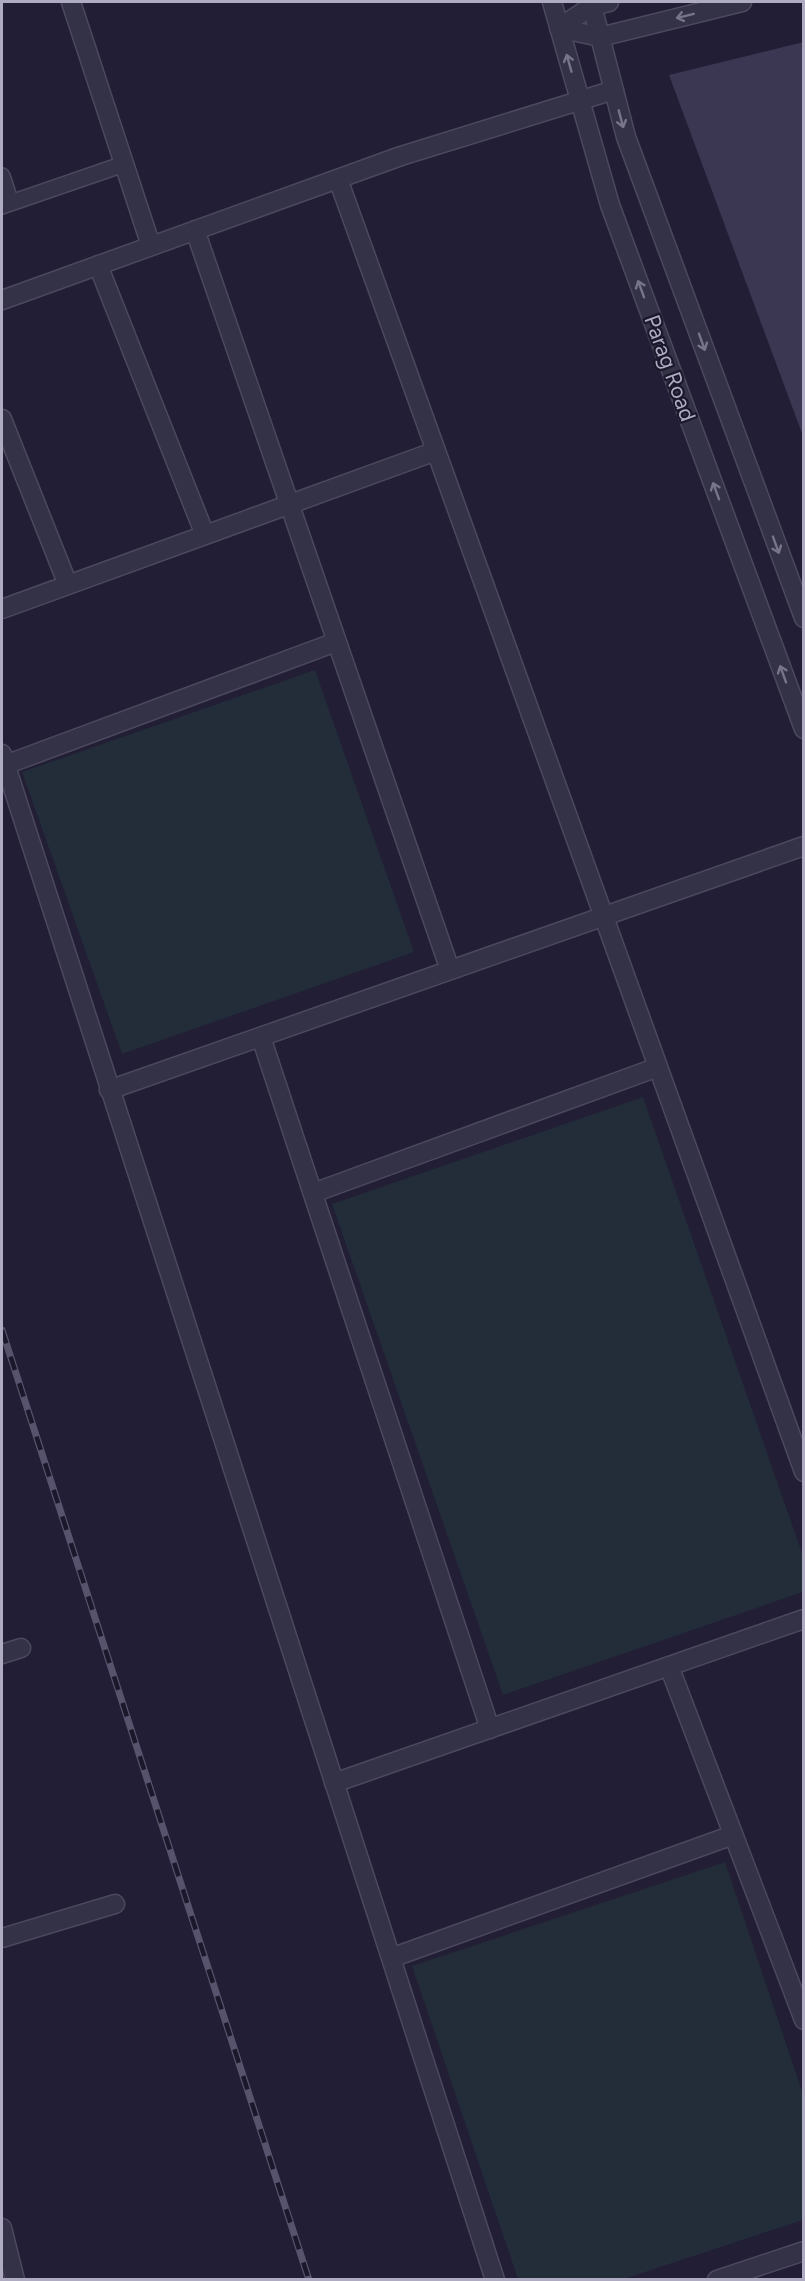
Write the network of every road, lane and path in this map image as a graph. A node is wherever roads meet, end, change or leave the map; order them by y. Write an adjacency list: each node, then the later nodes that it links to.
1 (71, 2): 9 (street)
2 (552, 2): 5 (street, Parag Road)
3 (742, 2): 6 (street, one-way to 6)
4 (597, 3): 5 (street); 6 (street, Parag Road)
5 (559, 28): 6 (street); 8 (street, Parag Road, one-way to 5)
6 (600, 37): 7 (street, Parag Road)
7 (614, 90): 8 (street); 23 (street, Parag Road, one-way to 23)
8 (580, 101): 11 (street); 25 (street, Parag Road, one-way to 8)
9 (124, 164): 12 (lane); 14 (street)
10 (2, 176): 12 (lane)
11 (338, 179): 13 (street); 18 (street)
12 (6, 204)
13 (195, 230): 14 (street); 19 (street)
14 (151, 246): 15 (street)
15 (98, 265): 16 (street); 20 (street)
16 (2, 300)
17 (2, 419): 21 (street)
18 (436, 452): 19 (street); 28 (street)
19 (288, 505): 20 (street); 24 (street)
20 (205, 535): 21 (street)
21 (68, 585): 22 (street)
22 (2, 609)
23 (804, 618)
24 (336, 642): 26 (street); 29 (street)
25 (804, 729)
26 (3, 759): 32 (street)
27 (804, 846): 28 (street)
28 (604, 916): 29 (street); 31 (street)
29 (450, 970): 30 (street)
30 (261, 1037): 32 (street); 33 (street)
31 (658, 1067): 33 (street); 34 (street)
32 (110, 1090): 40 (street)
33 (313, 1193): 39 (street)
34 (804, 1472)
35 (804, 1619): 38 (street)
36 (21, 1648): 37 (street)
37 (2, 1654)
38 (669, 1666): 39 (street); 41 (street)
39 (490, 1729): 40 (street)
40 (334, 1783): 44 (street)
41 (733, 1835): 44 (street); 45 (street)
42 (115, 1904): 43 (street)
43 (2, 1938)
44 (391, 1958): 49 (street)
45 (804, 2020)
46 (2, 2228): 48 (street)
47 (804, 2251): 50 (street)
48 (15, 2280)
49 (495, 2280)
50 (717, 2280)

